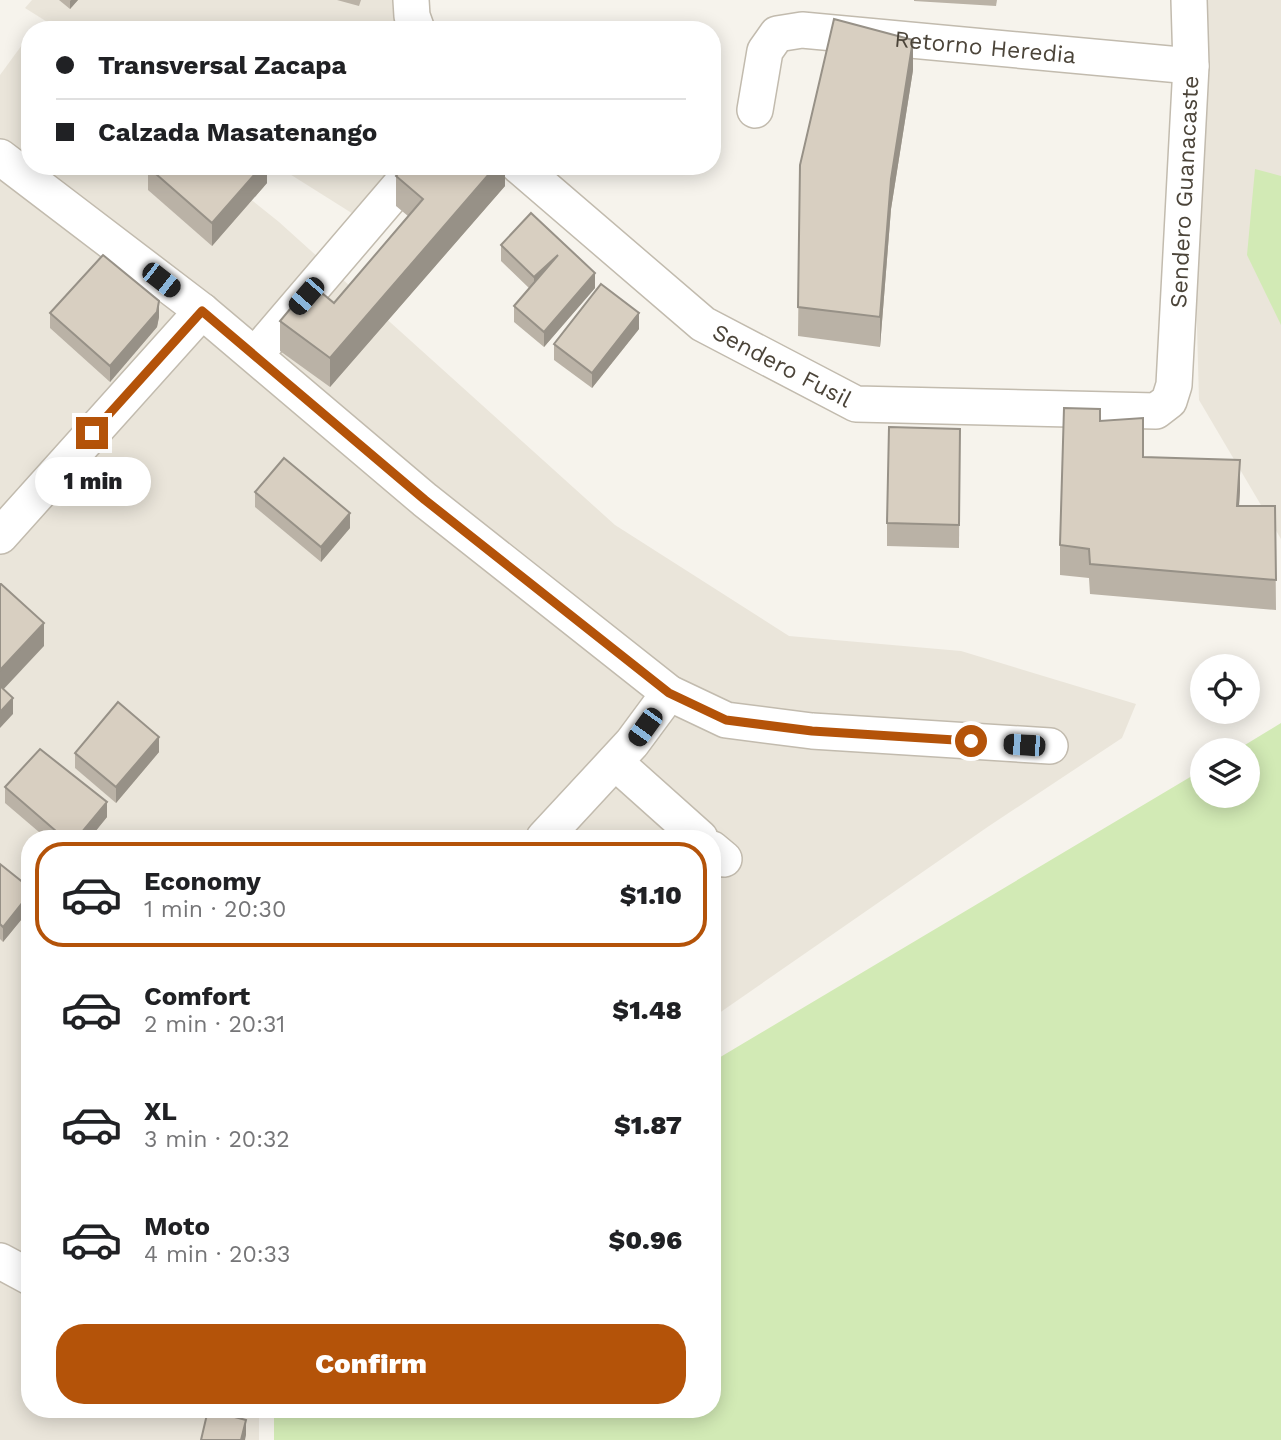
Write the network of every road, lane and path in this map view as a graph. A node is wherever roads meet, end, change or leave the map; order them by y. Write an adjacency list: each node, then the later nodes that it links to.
1 (411, 0): 3 (street)
2 (1189, 0): 4 (street, Sendero Guanacaste)
3 (414, 21)
4 (1191, 66): 5 (street, Retorno Heredia); 13 (street, Sendero Guanacaste)
5 (755, 110)
6 (0, 157): 7 (street)
7 (21, 173)
8 (24, 175): 11 (street)
9 (529, 175): 13 (street, Sendero Fusil)
10 (408, 176): 12 (street)
11 (202, 311): 12 (street); 14 (street)
12 (255, 355): 15 (street)
13 (1174, 385)
14 (0, 536)
15 (669, 693): 16 (street); 17 (street)
16 (1051, 746)
17 (615, 762): 18 (street); 19 (street)
18 (551, 830)
19 (691, 830)
20 (0, 1261): 21 (street)
21 (21, 1272)

